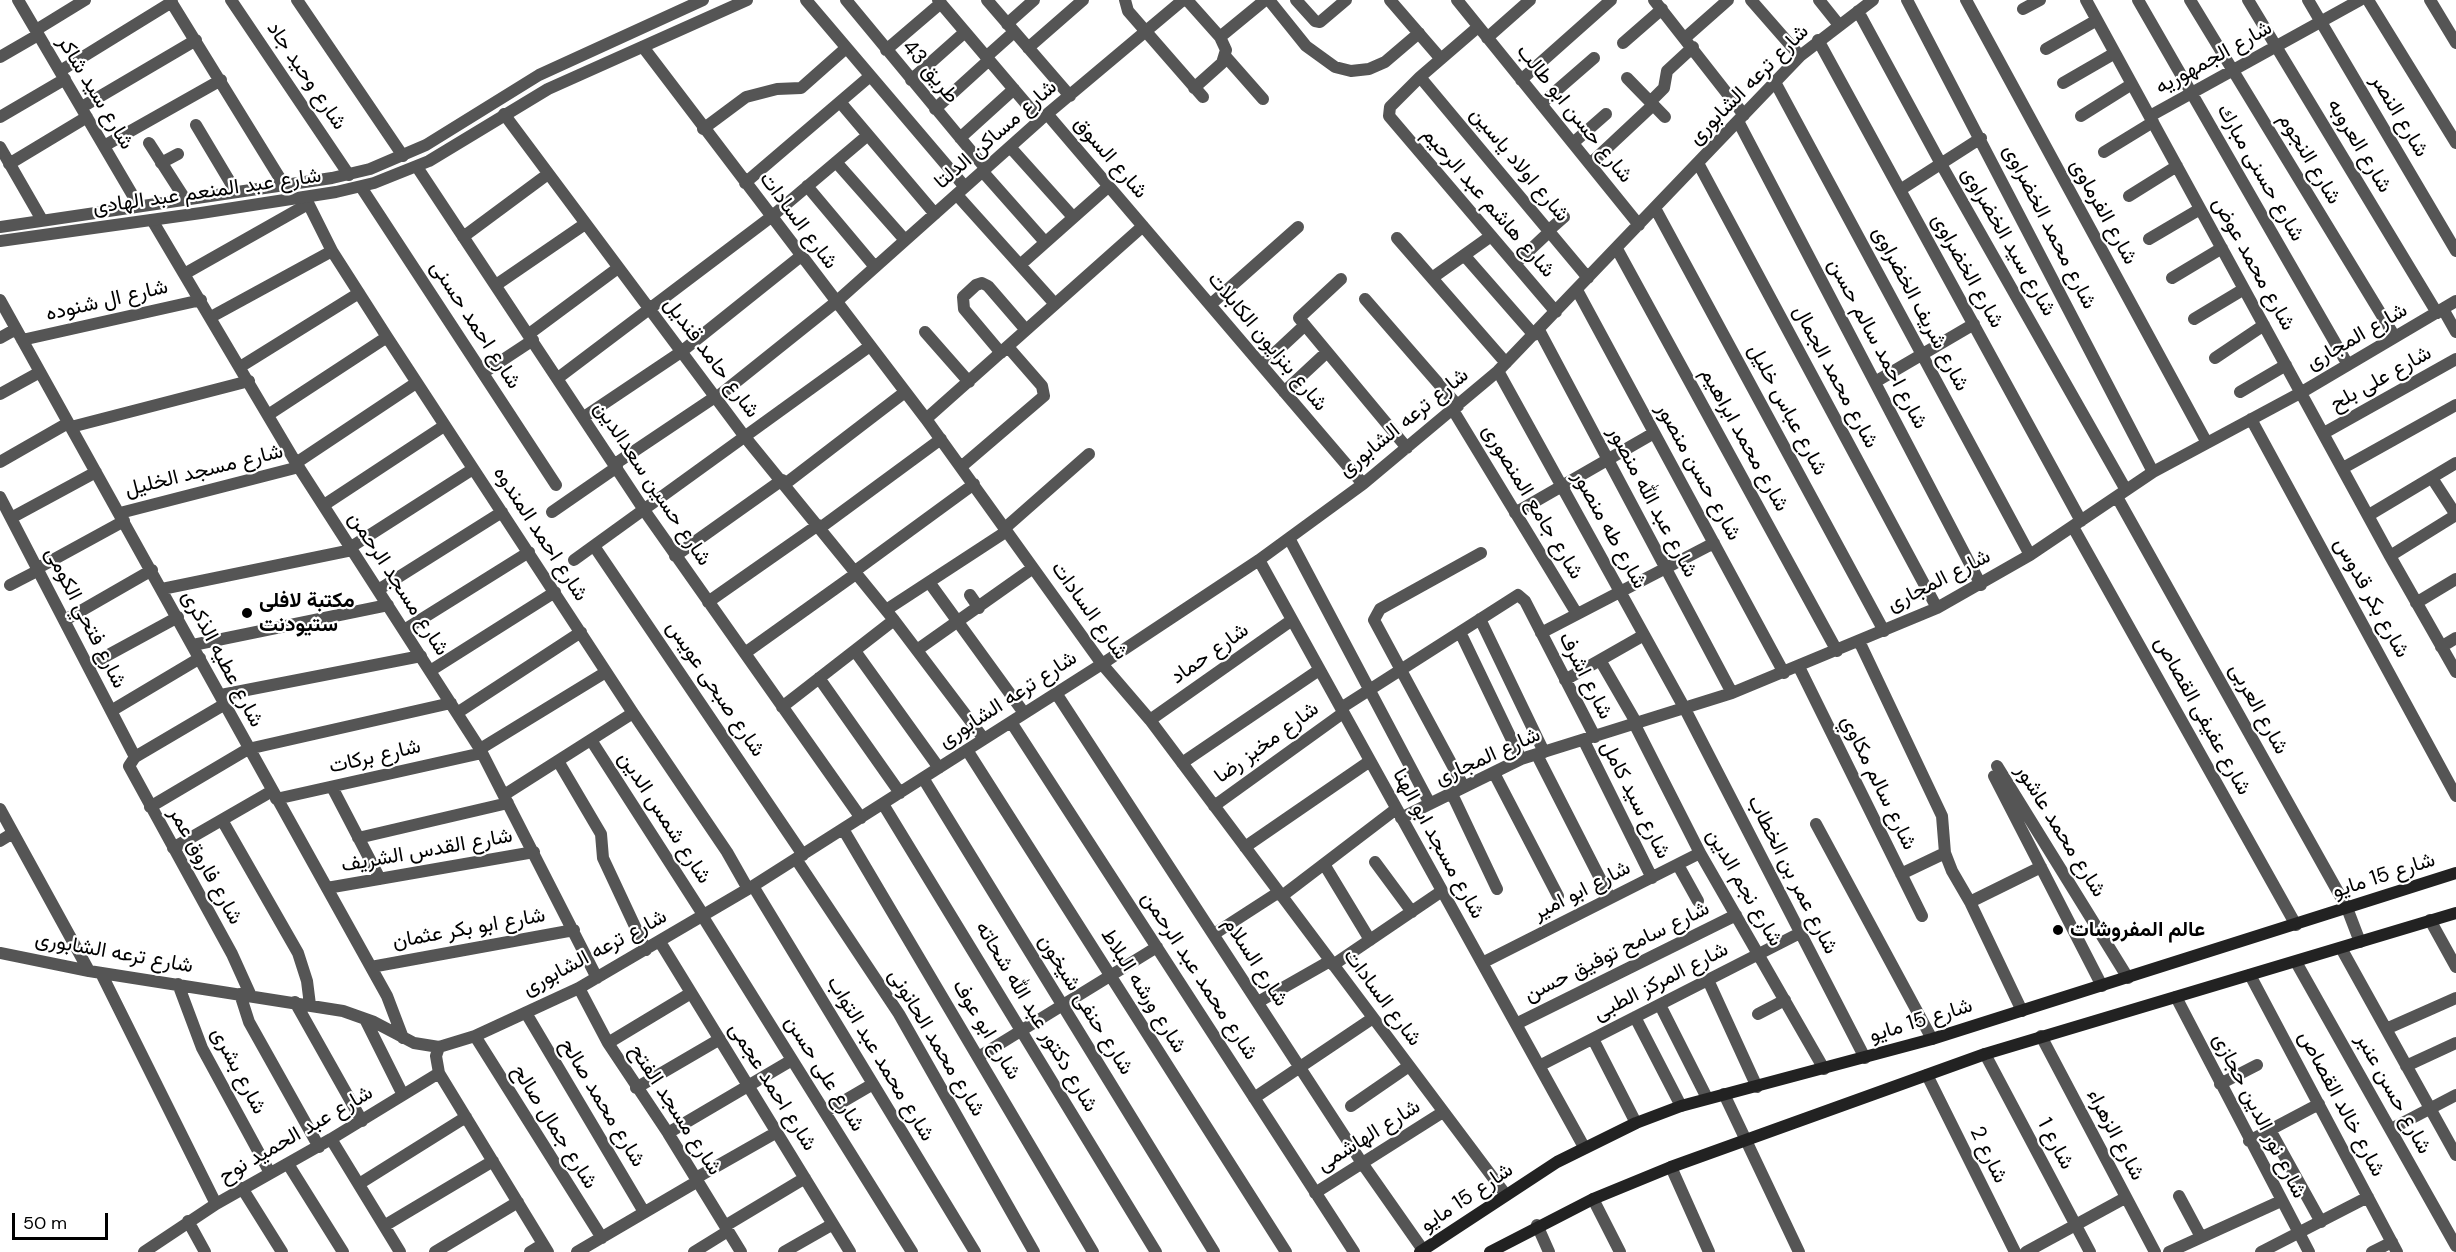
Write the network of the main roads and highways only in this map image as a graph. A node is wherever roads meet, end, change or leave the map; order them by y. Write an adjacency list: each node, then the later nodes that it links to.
1 (2456, 873): 3 (main road, شارع 15 مايو)
2 (2456, 913): 4 (main road)
3 (1421, 1251)
4 (1490, 1252)

